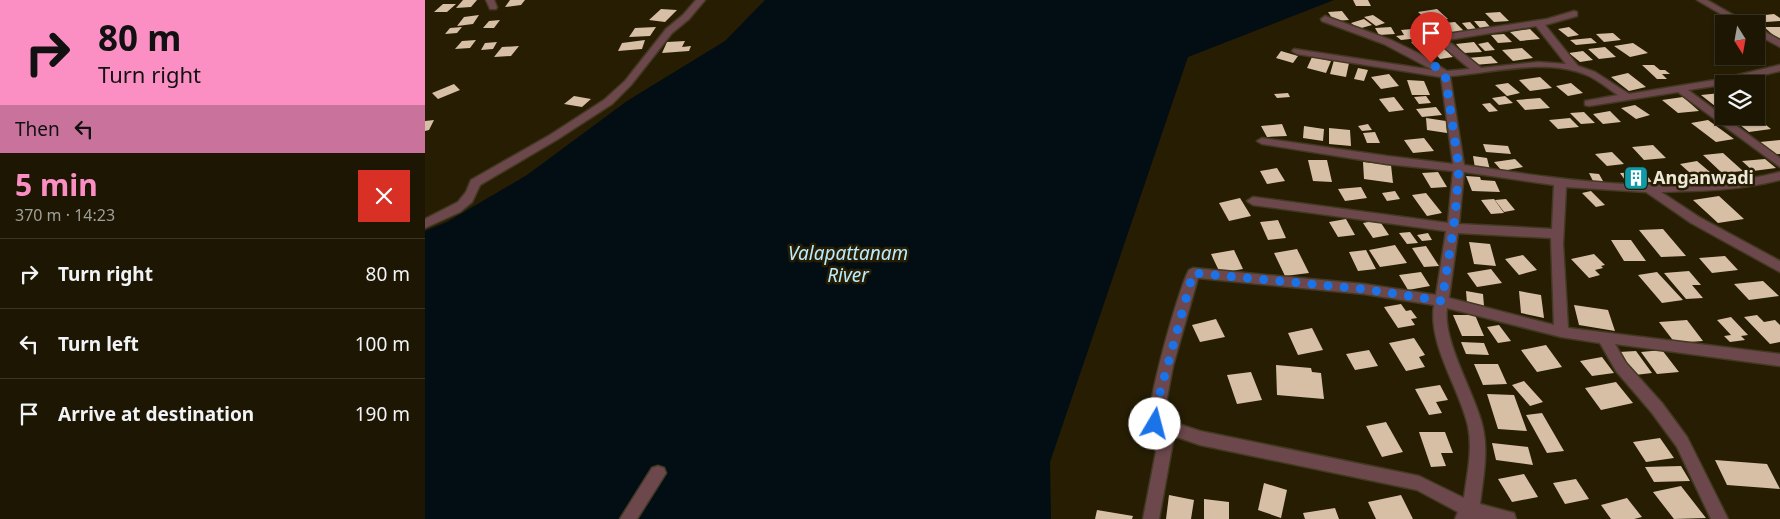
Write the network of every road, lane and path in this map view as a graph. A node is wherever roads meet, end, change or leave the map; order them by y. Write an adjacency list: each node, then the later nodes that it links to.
1 (701, 0): 24 (street)
2 (1701, 0): 4 (street)
3 (1574, 14): 6 (street)
4 (1728, 15)
5 (1325, 19): 13 (street)
6 (1540, 25): 11 (street); 12 (street)
7 (1765, 35): 8 (street)
8 (1780, 44)
9 (1297, 51): 13 (street)
10 (1780, 68): 14 (street)
11 (1575, 69): 12 (street); 15 (street)
12 (1479, 71): 13 (street)
13 (1445, 74): 19 (street)
14 (1680, 89): 15 (street); 18 (street)
15 (1628, 97): 16 (street)
16 (1589, 103)
17 (1262, 142): 19 (street)
18 (1780, 163)
19 (1459, 168): 21 (street); 25 (street)
20 (1780, 176): 22 (street)
21 (1560, 183): 22 (street); 26 (street)
22 (1648, 188): 27 (street)
23 (1253, 201): 25 (street)
24 (425, 224)
25 (1453, 228): 26 (street); 28 (street)
26 (1557, 234): 29 (street)
27 (1780, 267)
28 (1442, 301): 29 (street); 32 (street); 34 (street)
29 (1561, 332): 30 (street)
30 (1605, 339): 31 (street); 38 (street)
31 (1780, 360)
32 (1168, 428): 34 (street); 37 (street)
33 (658, 473): 36 (street)
34 (1467, 515): 35 (street)
35 (1499, 518)
36 (628, 519)
37 (1151, 519)
38 (1720, 519)

